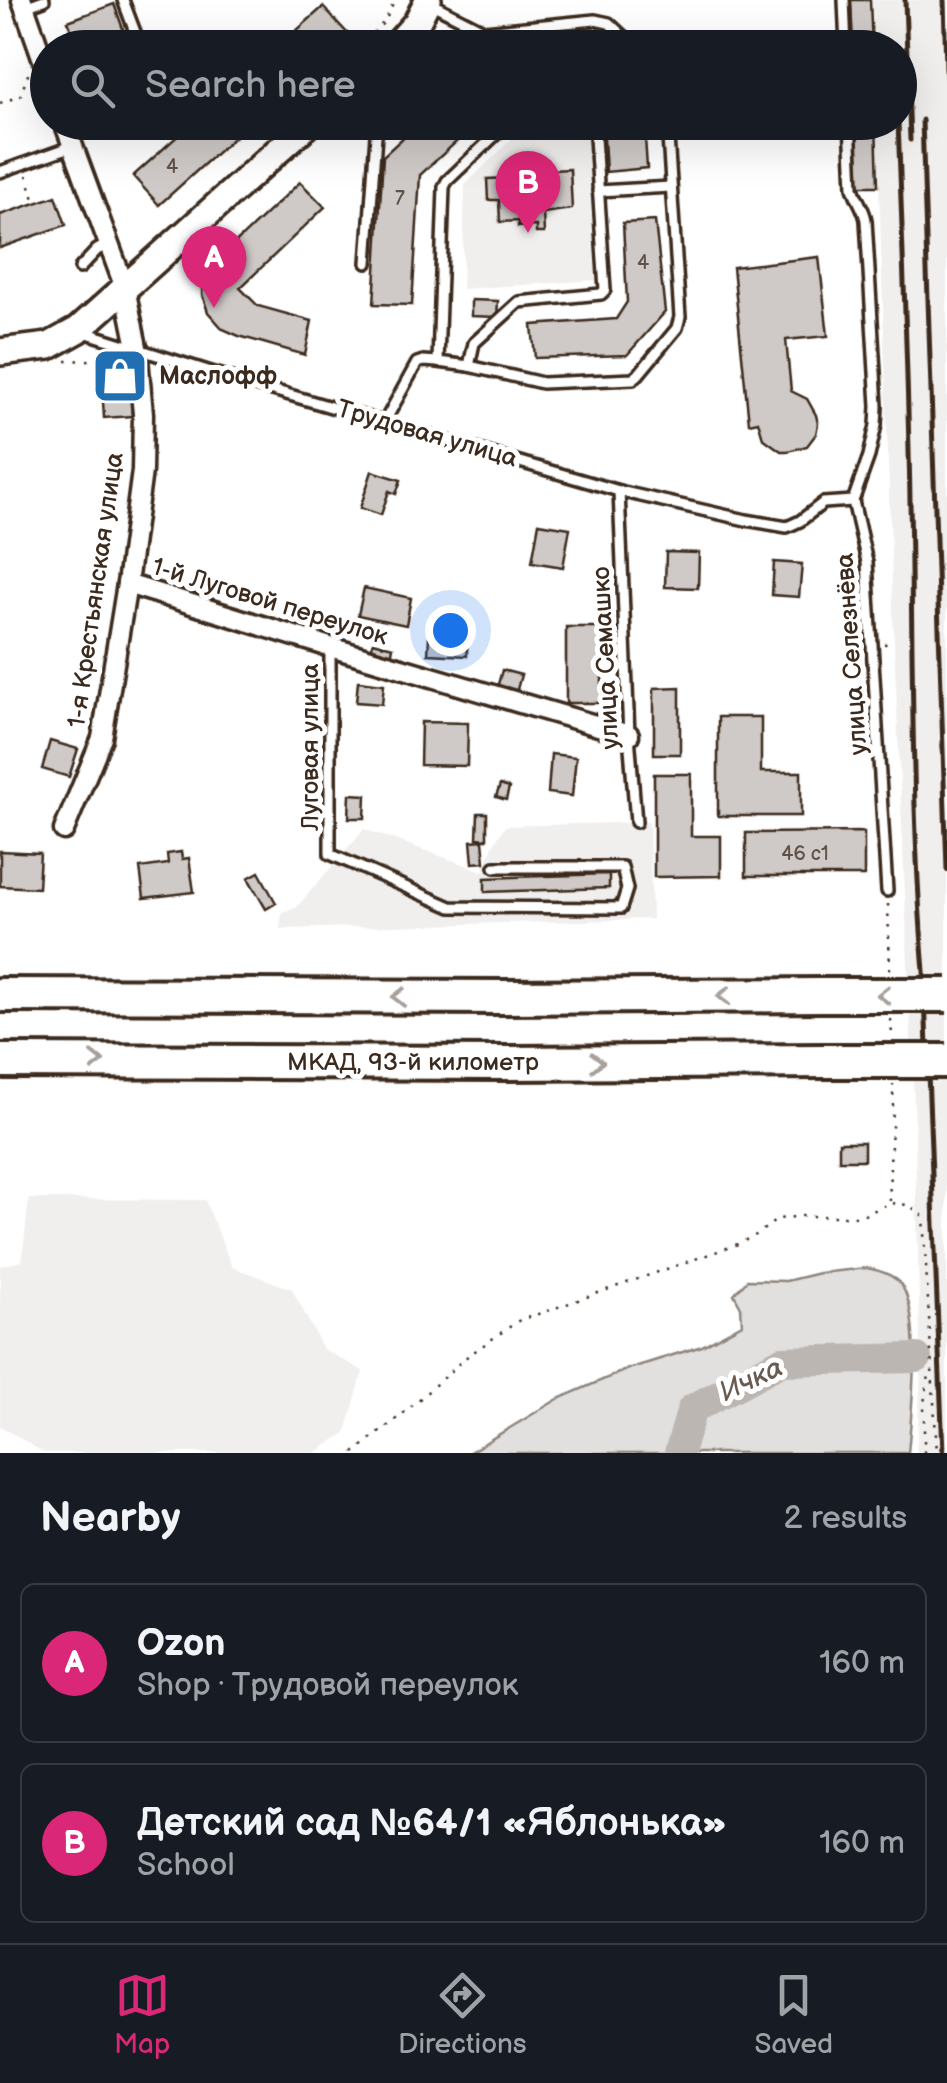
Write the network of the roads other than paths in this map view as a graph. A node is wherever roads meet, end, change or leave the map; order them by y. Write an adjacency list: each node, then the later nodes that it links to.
1 (44, 0): 5 (lane)
2 (123, 0): 6 (lane)
3 (844, 0): 11 (lane)
4 (428, 1): 7 (main road); 8 (lane)
5 (24, 4): 12 (street)
6 (134, 30)
7 (409, 30)
8 (481, 30)
9 (503, 30): 10 (lane)
10 (618, 30)
11 (845, 30)
12 (30, 31)
13 (70, 140): 20 (street, 1-я Крестьянская улица)
14 (290, 140): 27 (main road)
15 (376, 140): 25 (lane)
16 (490, 140): 31 (lane)
17 (595, 140): 23 (lane)
18 (668, 140): 22 (lane)
19 (851, 140): 35 (lane)
20 (72, 146): 21 (lane); 24 (street, 1-я Крестьянская улица)
21 (0, 172)
22 (671, 187): 23 (lane); 32 (lane)
23 (598, 191): 32 (lane)
24 (109, 243): 26 (lane); 27 (street, 1-я Крестьянская улица)
25 (367, 263)
26 (80, 268)
27 (125, 288): 28 (main road); 30 (street, 1-я Крестьянская улица)
28 (78, 330): 29 (main road); 30 (lane, Трудовая улица)
29 (0, 352)
30 (138, 353): 33 (lane, Трудовая улица); 36 (street, 1-я Крестьянская улица)
31 (438, 362): 32 (lane); 33 (lane)
32 (470, 366)
33 (385, 421): 34 (lane, Трудовая улица)
34 (619, 491): 35 (lane, Трудовая улица); 38 (lane, улица Семашко)
35 (853, 501): 42 (lane, улица Селезнёва)
36 (127, 584): 37 (street, 1-й Луговой переулок); 40 (street, 1-я Крестьянская улица)
37 (330, 647): 38 (street, 1-й Луговой переулок); 41 (lane, Луговая улица)
38 (630, 735): 39 (lane, улица Семашко)
39 (636, 822)
40 (64, 830)
41 (494, 866)
42 (887, 890)
43 (947, 994): 44 (highway, one-way to 44, bridge)
44 (0, 995)
45 (947, 1060): 46 (highway, МКАД, 93-й километр, one-way to 45, bridge)
46 (0, 1061)

